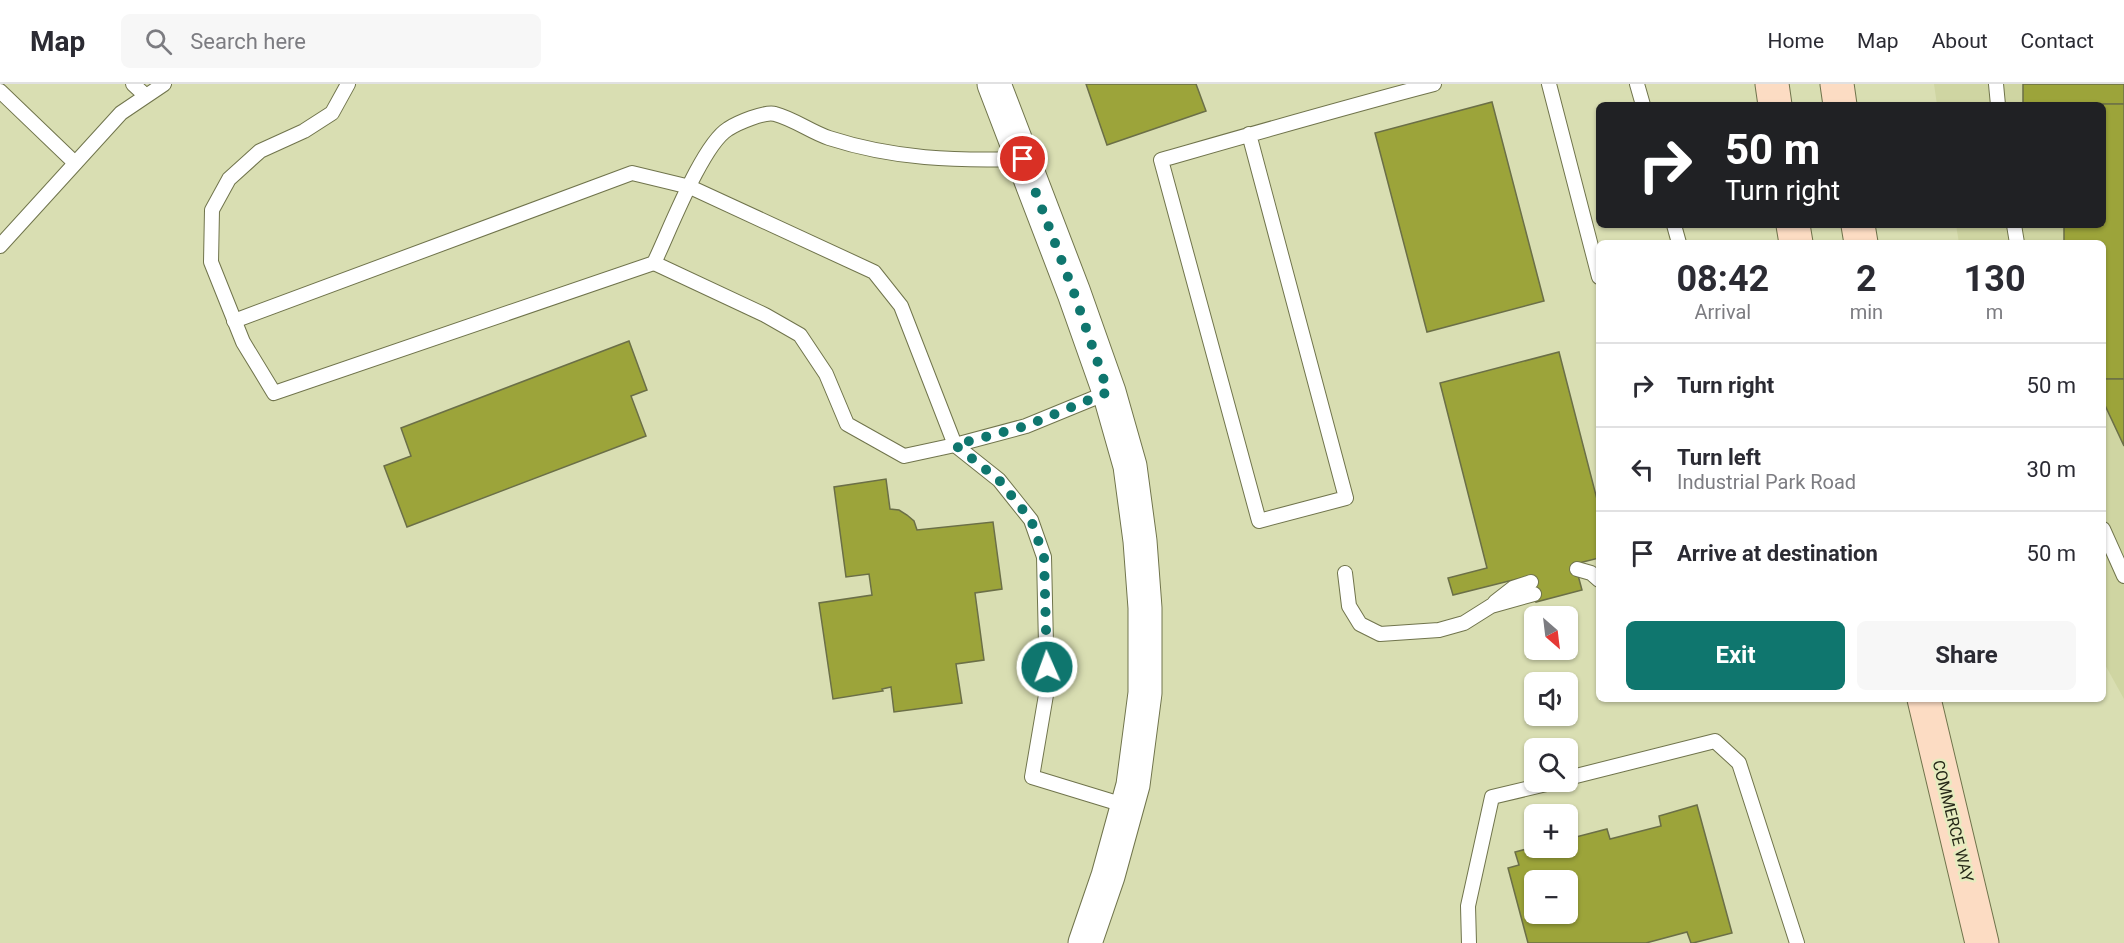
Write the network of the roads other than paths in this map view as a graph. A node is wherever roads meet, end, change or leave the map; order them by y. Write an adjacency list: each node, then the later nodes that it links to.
1 (133, 84): 13 (lane)
2 (164, 84): 13 (lane)
3 (348, 84): 25 (lane)
4 (994, 84): 19 (street)
5 (1434, 84): 11 (lane)
6 (1549, 84): 24 (lane)
7 (1637, 84): 14 (lane)
8 (1772, 84): 15 (main road)
9 (1837, 84): 16 (main road)
10 (1996, 84): 17 (lane)
11 (1404, 88): 18 (lane)
12 (0, 92): 20 (lane)
13 (146, 95): 20 (lane)
14 (1642, 102)
15 (1774, 102)
16 (1840, 102)
17 (1998, 102)
18 (1249, 134): 18 (lane)
19 (1023, 159): 21 (lane); 26 (street)
20 (75, 163): 22 (lane)
21 (690, 187): 23 (lane); 25 (lane); 27 (lane)
22 (0, 246)
23 (654, 263): 25 (lane); 27 (lane)
24 (1596, 265)
25 (234, 321)
26 (1108, 392): 27 (lane); 37 (street)
27 (955, 445): 37 (lane)
28 (2106, 536): 31 (lane)
29 (1345, 573): 33 (lane)
30 (1578, 575): 32 (lane)
31 (2124, 576)
32 (1596, 577)
33 (1532, 588)
34 (1925, 702): 41 (main road, COMMERCE WAY)
35 (1578, 775): 38 (lane)
36 (1524, 789): 40 (lane)
37 (1127, 806): 39 (street)
38 (1800, 942)
39 (1084, 943)
40 (1469, 943)
41 (1982, 943)

